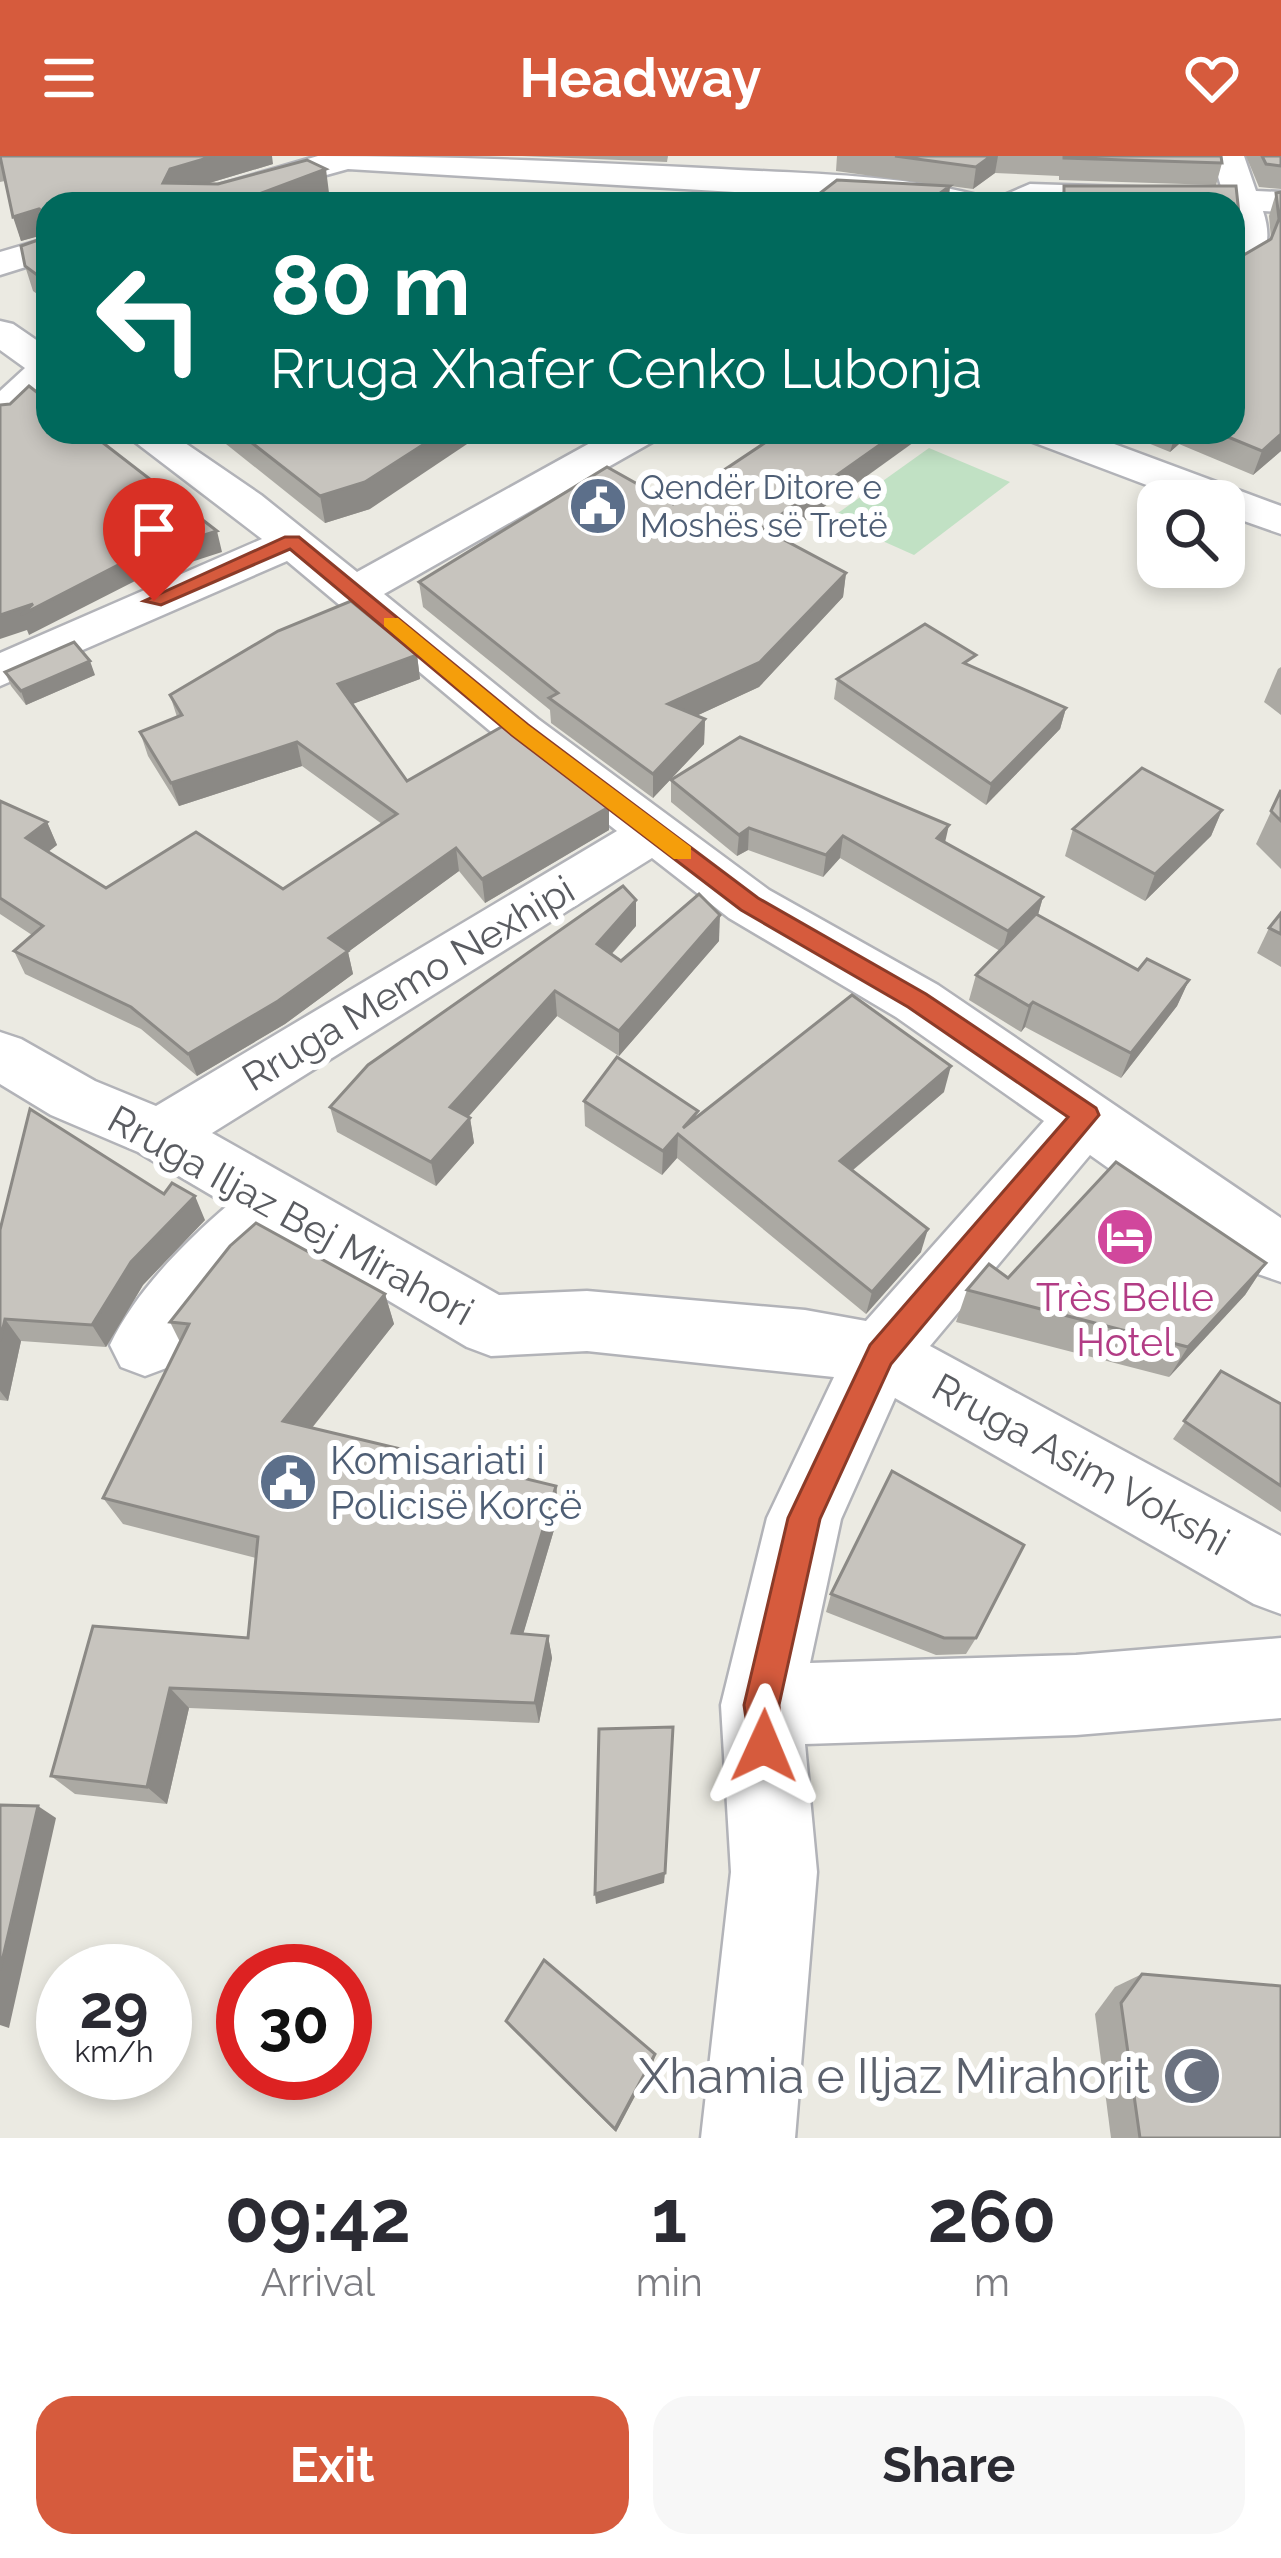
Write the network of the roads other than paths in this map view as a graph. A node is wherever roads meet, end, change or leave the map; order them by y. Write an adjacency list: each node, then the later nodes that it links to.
1 (1022, 156): 7 (street)
2 (1228, 156): 8 (street)
3 (348, 158): 4 (street); 5 (street)
4 (776, 169): 6 (street)
5 (225, 192)
6 (923, 192)
7 (1018, 192)
8 (1242, 192)
9 (1245, 201): 10 (street); 12 (street)
10 (1281, 202)
11 (36, 252): 13 (street)
12 (1245, 253)
13 (0, 263)
14 (0, 332): 15 (street)
15 (36, 358)
16 (36, 378): 17 (street)
17 (0, 412)
18 (158, 444): 22 (street)
19 (619, 444): 23 (street)
20 (1078, 444): 21 (street)
21 (1276, 513)
22 (292, 542): 23 (street); 24 (street)
23 (355, 592): 25 (street)
24 (0, 671)
25 (655, 832): 29 (street); 30 (street, Rruga Memo Nexhipi)
26 (0, 1055): 28 (street, Rruga Iljaz Bej Mirahori)
27 (0, 1097): 28 (street)
28 (74, 1098): 30 (street, Rruga Iljaz Bej Mirahori)
29 (1086, 1115): 32 (street); 34 (street)
30 (160, 1134): 31 (street, Rruga Iljaz Bej Mirahori)
31 (278, 1201): 33 (street); 34 (street, Rruga Iljaz Bej Mirahori)
32 (1275, 1238)
33 (145, 1346)
34 (880, 1354): 35 (street, Rruga Asim Vokshi); 37 (street)
35 (1281, 1577)
36 (1281, 1678): 37 (street)
37 (761, 1705): 38 (street)
38 (748, 2138)

